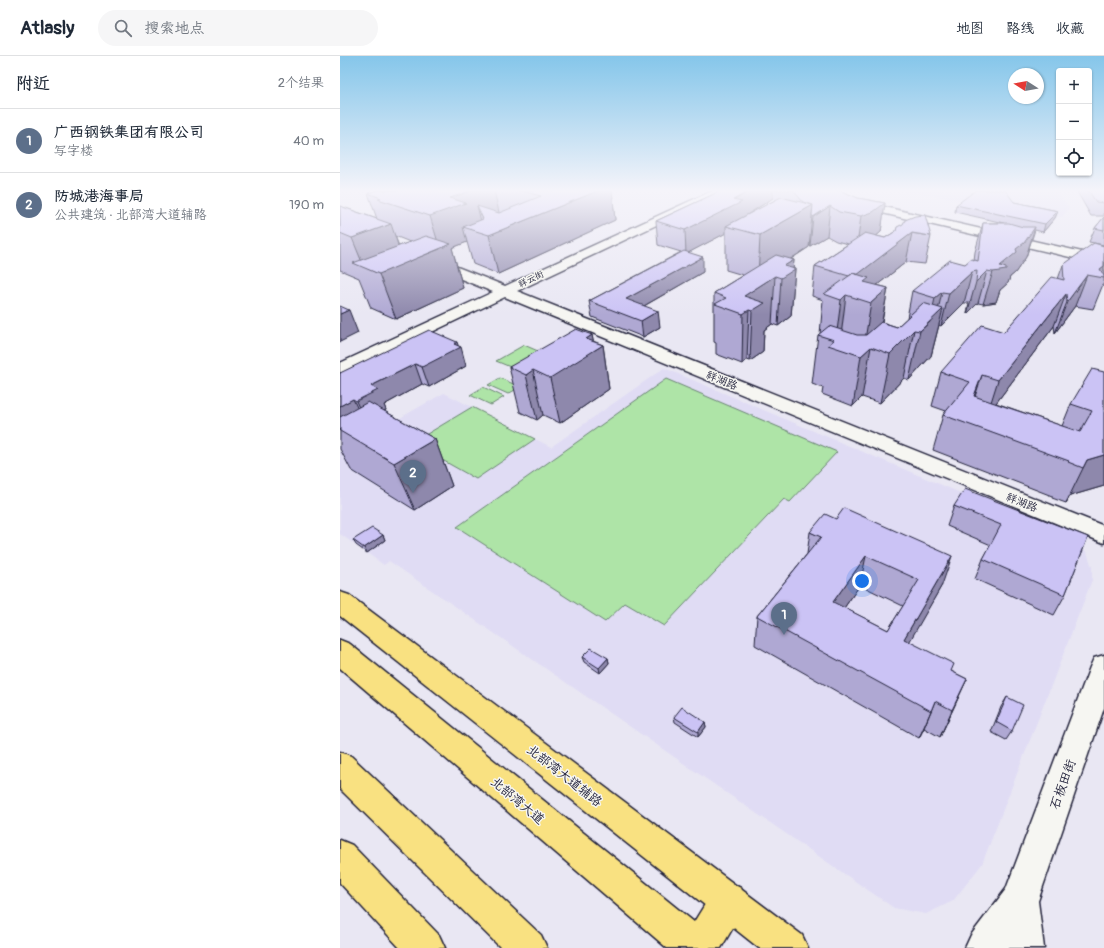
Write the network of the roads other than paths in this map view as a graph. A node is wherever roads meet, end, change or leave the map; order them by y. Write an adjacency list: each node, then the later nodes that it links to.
1 (633, 232): 5 (street, 祥云街)
2 (977, 232): 4 (street)
3 (414, 255): 5 (street, 祥湖路)
4 (1104, 261)
5 (505, 292): 6 (street, 祥云街); 7 (street, 祥湖路)
6 (340, 369)
7 (1104, 535)
8 (340, 602): 13 (main road, 北部湾大道辅路)
9 (340, 652): 17 (main road, 北部湾大道)
10 (1104, 668): 14 (street, 石板田街)
11 (340, 768): 16 (main road)
12 (340, 858): 15 (main road)
13 (728, 901): 18 (main road); 19 (main road, 北部湾大道辅路)
14 (1020, 901): 20 (street); 21 (street)
15 (426, 948)
16 (528, 948)
17 (696, 948)
18 (700, 948)
19 (789, 948)
20 (984, 948)
21 (1025, 948)

